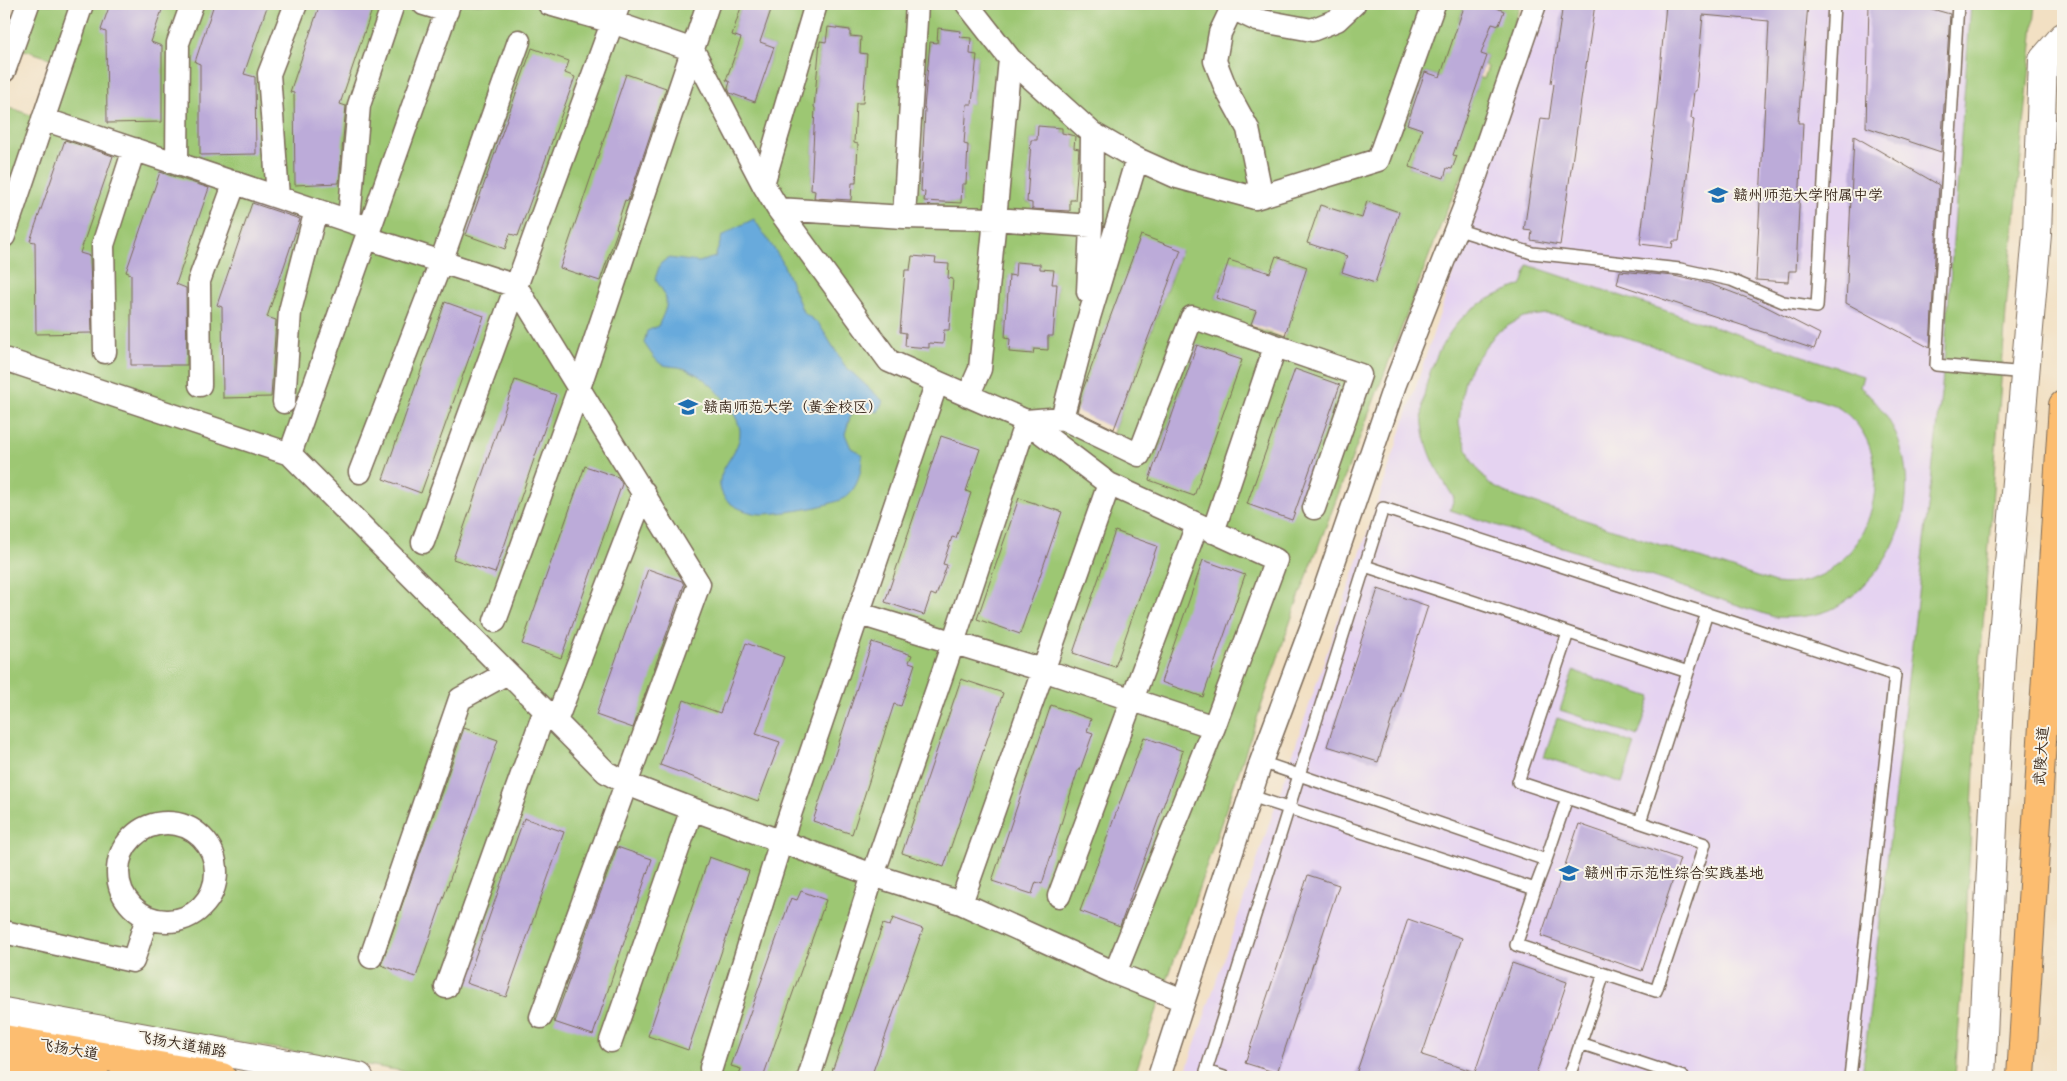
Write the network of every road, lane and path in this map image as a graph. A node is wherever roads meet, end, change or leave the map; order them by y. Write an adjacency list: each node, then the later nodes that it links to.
1 (28, 4): 24 (street)
2 (82, 4): 25 (street)
3 (192, 4): 29 (street)
4 (296, 4): 32 (street)
5 (393, 4): 39 (street)
6 (424, 4): 18 (street)
7 (549, 4): 19 (street)
8 (708, 4): 22 (street)
9 (816, 4): 31 (street)
10 (917, 4): 37 (street)
11 (967, 4): 23 (street)
12 (1354, 4): 17 (street)
13 (1434, 4): 33 (street)
14 (1535, 4): 41 (street)
15 (1834, 4): 41 (lane)
16 (1958, 4): 50 (lane)
17 (1232, 6): 33 (street)
18 (448, 7): 42 (street)
19 (616, 13): 22 (street); 45 (street)
20 (2063, 37): 50 (street)
21 (519, 41): 44 (street)
22 (693, 50): 31 (street); 53 (street)
23 (1010, 59): 26 (street); 38 (street)
24 (4, 71)
25 (43, 119): 27 (street); 34 (street)
26 (1092, 133): 28 (street); 40 (street)
27 (134, 148): 29 (street); 48 (street)
28 (1137, 159): 33 (street); 46 (street)
29 (177, 163): 30 (street)
30 (235, 182): 32 (street); 52 (street)
31 (763, 184): 36 (street)
32 (278, 197): 35 (street)
33 (1255, 198)
34 (8, 209): 43 (street)
35 (316, 210): 39 (street); 55 (street)
36 (778, 210): 37 (street); 51 (street)
37 (904, 217): 38 (street)
38 (995, 219): 40 (street); 54 (street)
39 (349, 220): 42 (street)
40 (1091, 226): 46 (street)
41 (1456, 229): 78 (street)
42 (368, 233): 44 (street); 59 (street)
43 (4, 236)
44 (441, 262): 45 (street); 60 (street)
45 (516, 286): 53 (street); 65 (street)
46 (1086, 327): 57 (street)
47 (1275, 346): 57 (street); 63 (street); 64 (street)
48 (105, 352)
49 (4, 359): 59 (street)
50 (2026, 373): 117 (street)
51 (937, 382): 54 (street); 68 (street)
52 (200, 384)
53 (580, 388): 62 (street); 69 (street)
54 (968, 396): 58 (street)
55 (284, 402)
56 (2063, 404): 118 (main road, 武陵大道)
57 (1062, 418): 58 (street)
58 (1026, 421): 61 (street); 71 (street)
59 (290, 454): 74 (street)
60 (360, 472)
61 (1109, 484): 64 (street); 72 (street)
62 (644, 492): 76 (street); 80 (street)
63 (1314, 508)
64 (1205, 528): 75 (street); 77 (street)
65 (423, 542)
66 (1365, 566): 67 (lane); 70 (lane); 79 (lane)
67 (1707, 613): 73 (lane); 116 (lane)
68 (860, 614): 71 (street); 86 (street)
69 (495, 621)
70 (1568, 633): 73 (lane); 82 (lane)
71 (953, 643): 72 (street); 88 (street)
72 (1043, 670): 75 (street); 91 (street)
73 (1688, 672): 85 (lane)
74 (507, 673): 76 (street); 94 (street)
75 (1131, 699): 77 (street); 90 (street)
76 (550, 716): 80 (street); 97 (street)
77 (1214, 727): 95 (street)
78 (1261, 762): 79 (lane); 81 (street)
79 (1300, 775): 83 (lane); 87 (lane)
80 (627, 784): 84 (street); 101 (street)
81 (1251, 796): 83 (lane); 98 (street)
82 (1567, 798): 85 (lane); 87 (lane)
83 (1289, 808): 89 (lane); 113 (lane)
84 (692, 809): 86 (street); 103 (street)
85 (1640, 822): 96 (lane)
86 (782, 841): 88 (street); 107 (street)
87 (1546, 860): 89 (lane)
88 (873, 874): 91 (street); 111 (street)
89 (1535, 890): 96 (lane)
90 (1059, 896)
91 (961, 903): 95 (street)
92 (147, 918): 92 (street); 93 (street)
93 (4, 932)
94 (371, 958)
95 (1115, 973): 98 (street)
96 (1604, 974): 104 (lane)
97 (446, 987)
98 (1183, 1000): 112 (street)
99 (4, 1012): 110 (street, 飞扬大道辅路)
100 (4, 1017): 105 (street)
101 (541, 1017)
102 (4, 1039): 105 (main road, 飞扬大道)
103 (610, 1041)
104 (1580, 1043): 114 (lane); 115 (lane)
105 (70, 1049): 109 (main road, 飞扬大道)
106 (4, 1061): 108 (main road, 飞扬大道)
107 (711, 1068)
108 (95, 1077)
109 (222, 1077)
110 (359, 1077)
111 (809, 1077)
112 (1158, 1077)
113 (1224, 1077)
114 (1569, 1077)
115 (1683, 1077)
116 (1850, 1077)
117 (1981, 1077)
118 (2021, 1077)

